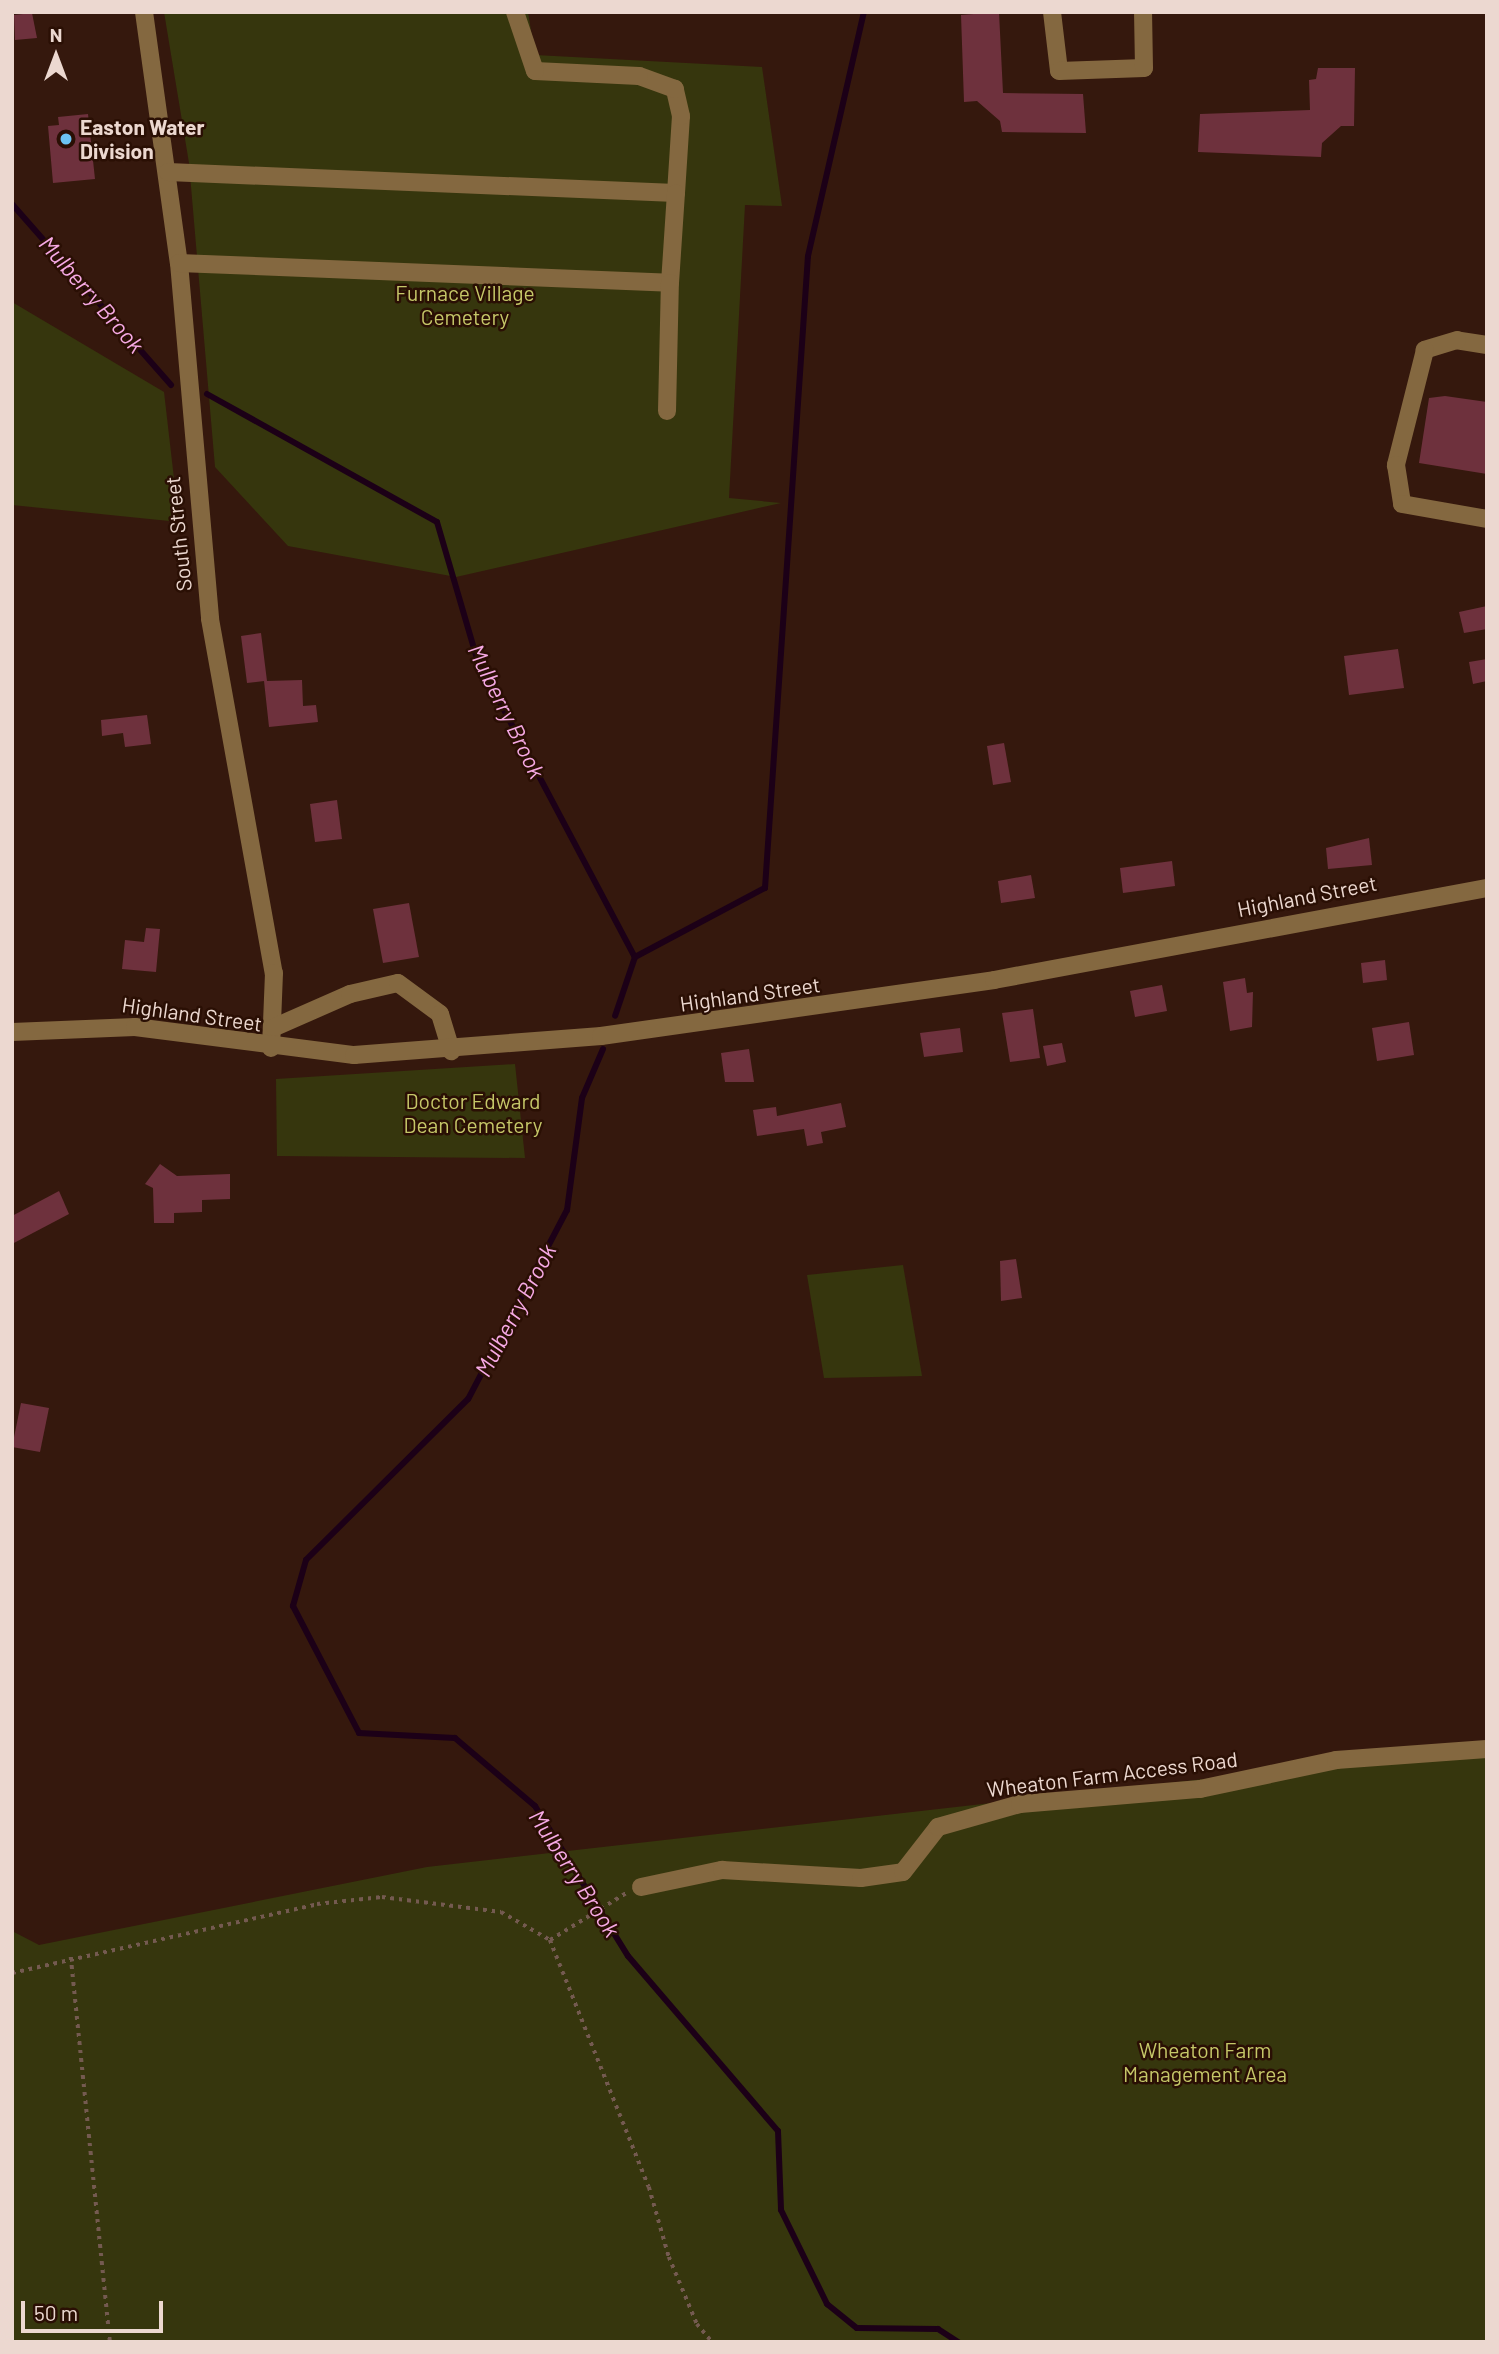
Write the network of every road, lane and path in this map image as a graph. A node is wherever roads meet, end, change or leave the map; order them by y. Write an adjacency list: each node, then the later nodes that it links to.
1 (144, 12): 5 (street, South Street)
2 (515, 12): 6 (street)
3 (1052, 12): 4 (street)
4 (1143, 12)
5 (168, 173): 6 (street); 7 (street, South Street)
6 (676, 193): 8 (street)
7 (179, 263): 8 (street); 13 (street, South Street)
8 (670, 283): 10 (street)
9 (1487, 345): 11 (street)
10 (667, 411)
11 (1487, 519)
12 (1487, 888): 16 (street, Highland Street)
13 (275, 1027): 15 (street, South Street); 16 (street)
14 (12, 1032): 15 (street, Highland Street)
15 (271, 1048): 16 (street, Highland Street)
16 (451, 1051)
17 (1487, 1749): 18 (street, Wheaton Farm Access Road)
18 (641, 1887)
19 (611, 1900): 20 (path)
20 (550, 1940): 21 (path); 24 (path)
21 (71, 1957): 22 (path); 23 (path)
22 (12, 1973)
23 (110, 2342)
24 (712, 2342)

